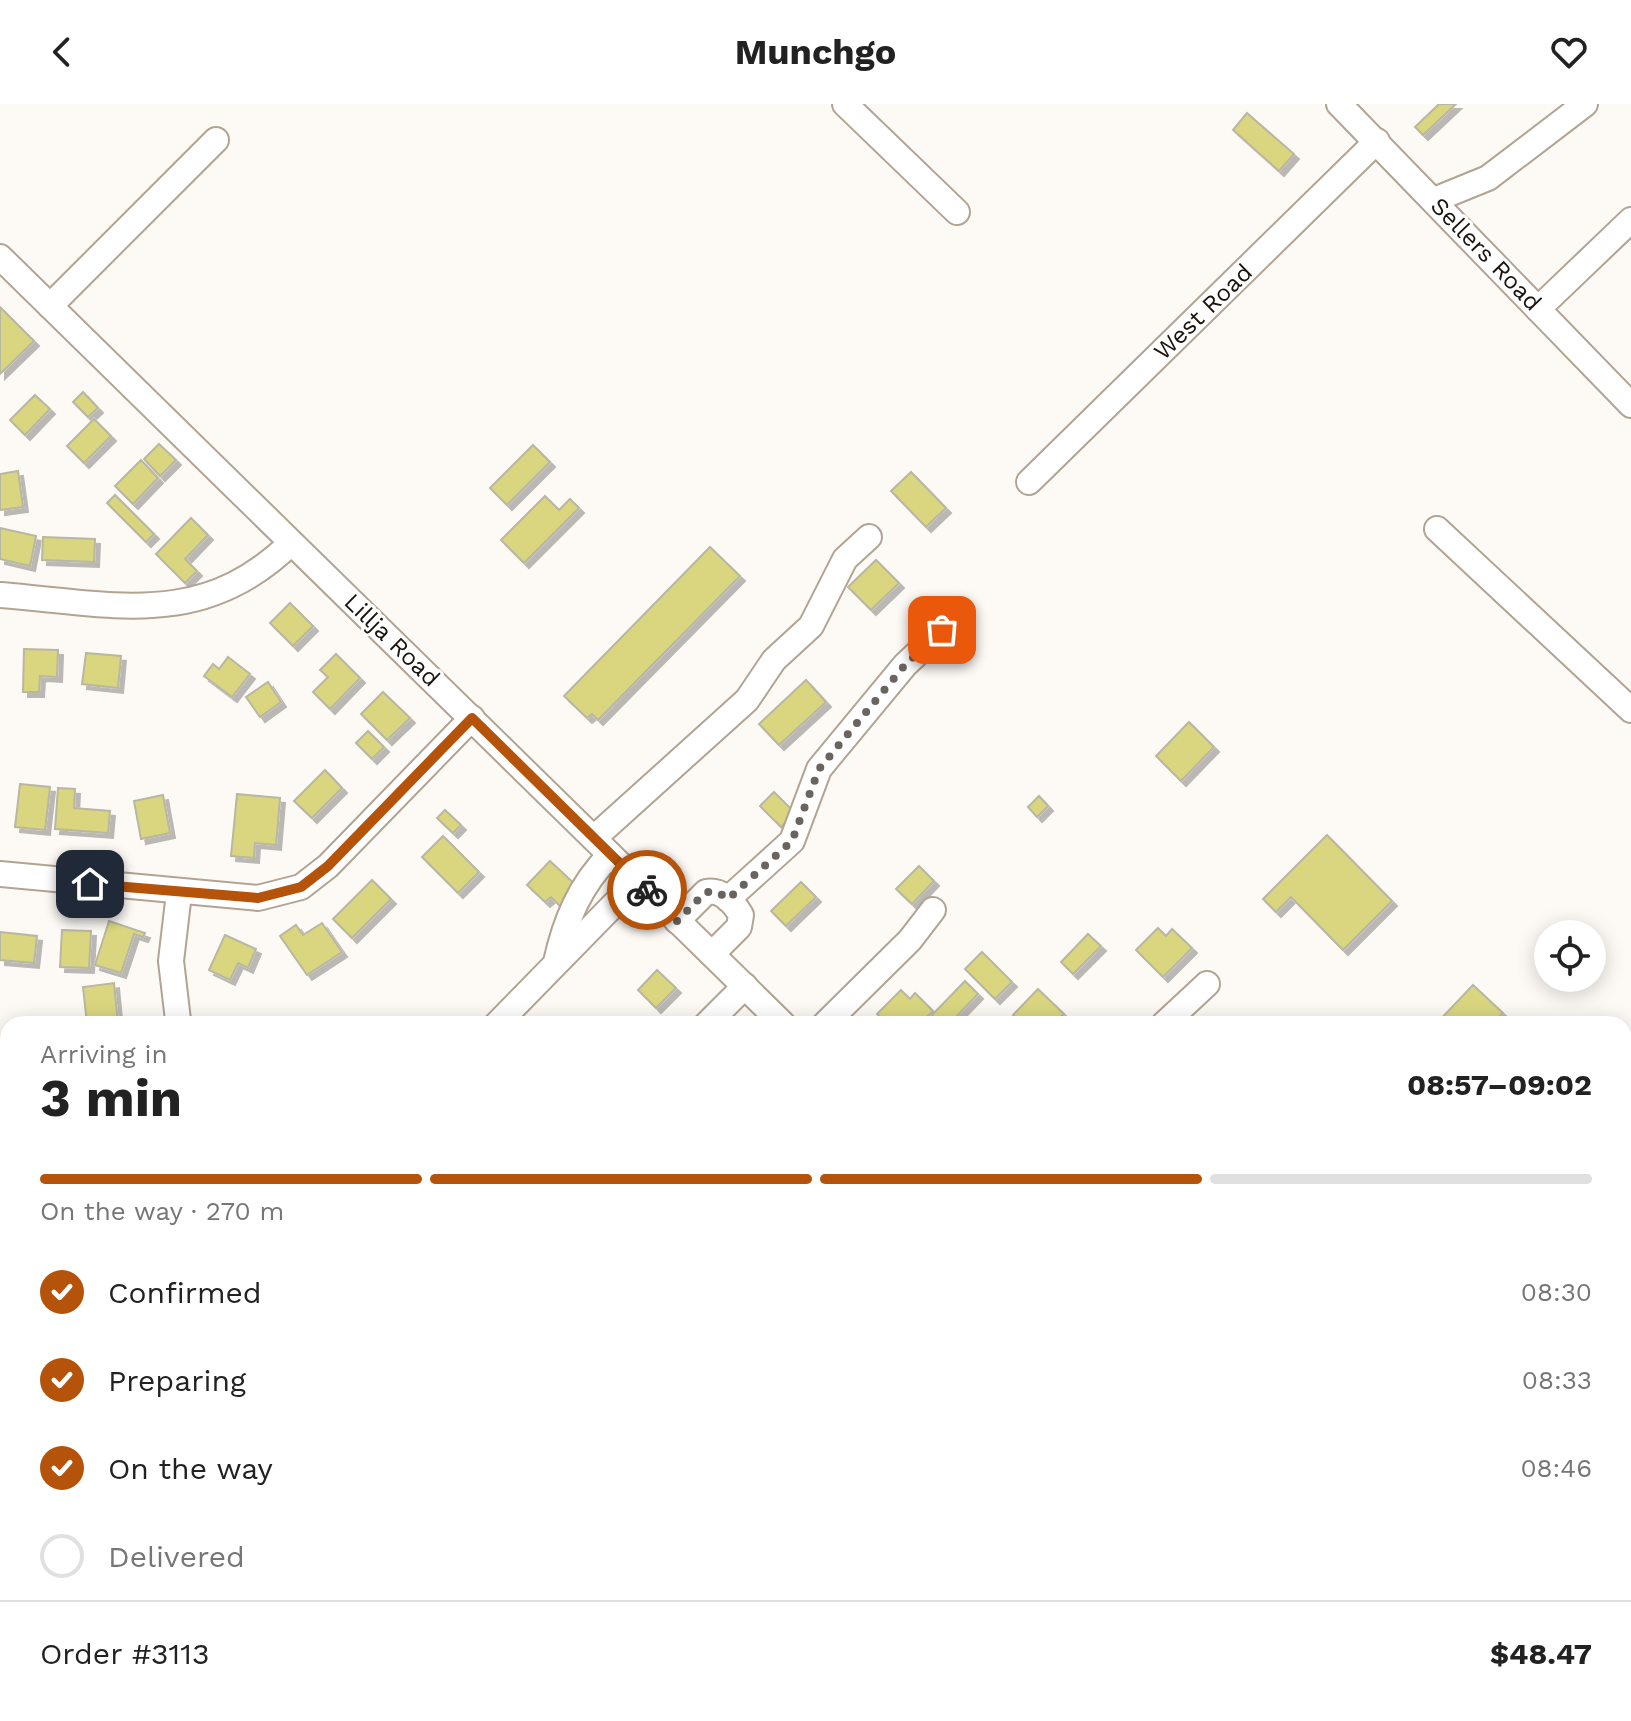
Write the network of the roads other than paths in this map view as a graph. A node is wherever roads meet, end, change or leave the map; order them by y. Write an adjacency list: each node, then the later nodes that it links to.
1 (845, 104): 7 (street)
2 (1339, 104): 5 (street, Sellers Road)
3 (1573, 108): 6 (street)
4 (216, 140): 10 (street)
5 (1377, 141): 6 (street, Sellers Road); 13 (street, West Road)
6 (1434, 200): 11 (street, Sellers Road)
7 (957, 212)
8 (1631, 220): 11 (street)
9 (0, 257): 10 (street, Lillja Road)
10 (50, 306): 16 (street, Lillja Road)
11 (1538, 309): 12 (street, Sellers Road)
12 (1631, 405)
13 (1029, 482)
14 (1437, 529): 19 (street)
15 (869, 537): 21 (street)
16 (291, 543): 17 (street); 20 (street, Lillja Road)
17 (0, 595)
18 (942, 630): 25 (street)
19 (1631, 710)
20 (472, 718): 21 (street, Lillja Road); 24 (street)
21 (602, 846): 23 (street, Lillja Road); 29 (street)
22 (0, 874): 24 (street)
23 (637, 881): 27 (street, Lillja Road); 29 (street)
24 (179, 893): 32 (street)
25 (728, 899): 27 (street); 28 (street)
26 (933, 910): 36 (street)
27 (677, 921): 28 (street, Lillja Road)
28 (712, 954): 31 (street, Lillja Road)
29 (555, 965): 33 (street)
30 (1207, 984): 37 (street)
31 (745, 986): 34 (street); 35 (street, Lillja Road)
32 (178, 1016)
33 (505, 1016)
34 (715, 1016)
35 (775, 1016)
36 (833, 1016)
37 (1173, 1016)

